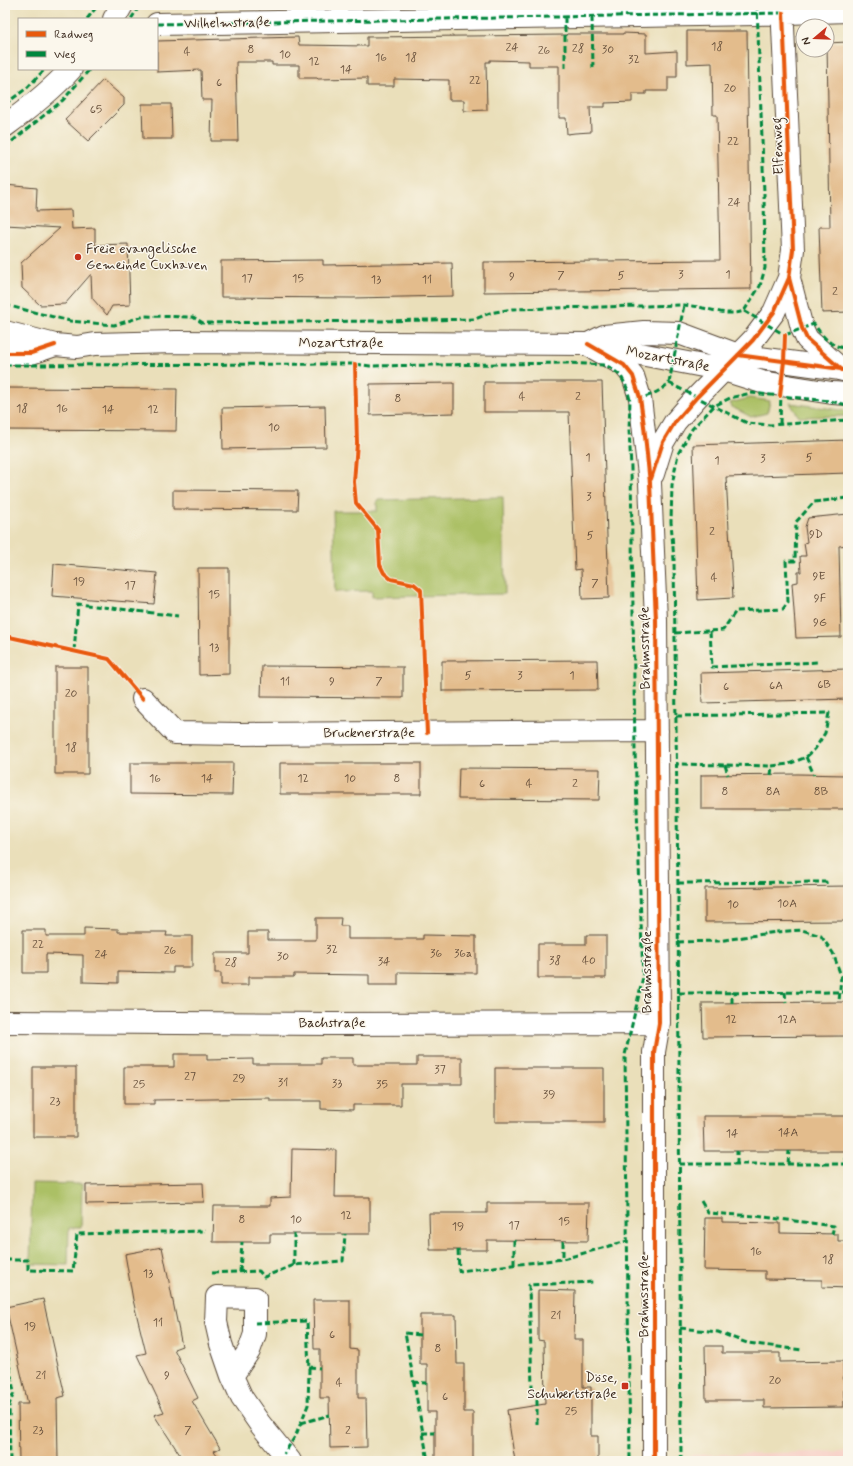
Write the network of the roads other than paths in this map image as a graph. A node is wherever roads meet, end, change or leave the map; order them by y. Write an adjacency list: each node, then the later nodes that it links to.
1 (122, 5): 4 (street)
2 (783, 9): 3 (street, Wilhelmstraße); 5 (street, Wilhelmstraße); 8 (street, Elfenweg)
3 (848, 12)
4 (115, 18)
5 (158, 24)
6 (70, 70): 7 (street)
7 (5, 126)
8 (789, 278): 15 (street, Elfenweg); 16 (street, Elfenweg)
9 (5, 321): 11 (street, Mozartstraße)
10 (5, 332): 13 (street, Mozartstraße)
11 (95, 344): 12 (street, Mozartstraße); 13 (street, Mozartstraße)
12 (588, 344): 15 (street, Mozartstraße); 18 (street, Brahmsstraße)
13 (55, 345): 14 (street, Mozartstraße)
14 (5, 353)
15 (731, 362): 16 (street); 17 (street); 18 (street, Brahmsstraße)
16 (845, 370)
17 (848, 394)
18 (650, 483): 20 (street, Brahmsstraße)
19 (144, 699): 20 (street, Brucknerstraße)
20 (657, 731): 22 (street, Brahmsstraße)
21 (5, 1022): 22 (street, Bachstraße)
22 (659, 1023): 25 (street, Brahmsstraße)
23 (232, 1376): 24 (street)
24 (290, 1461)
25 (654, 1461)

